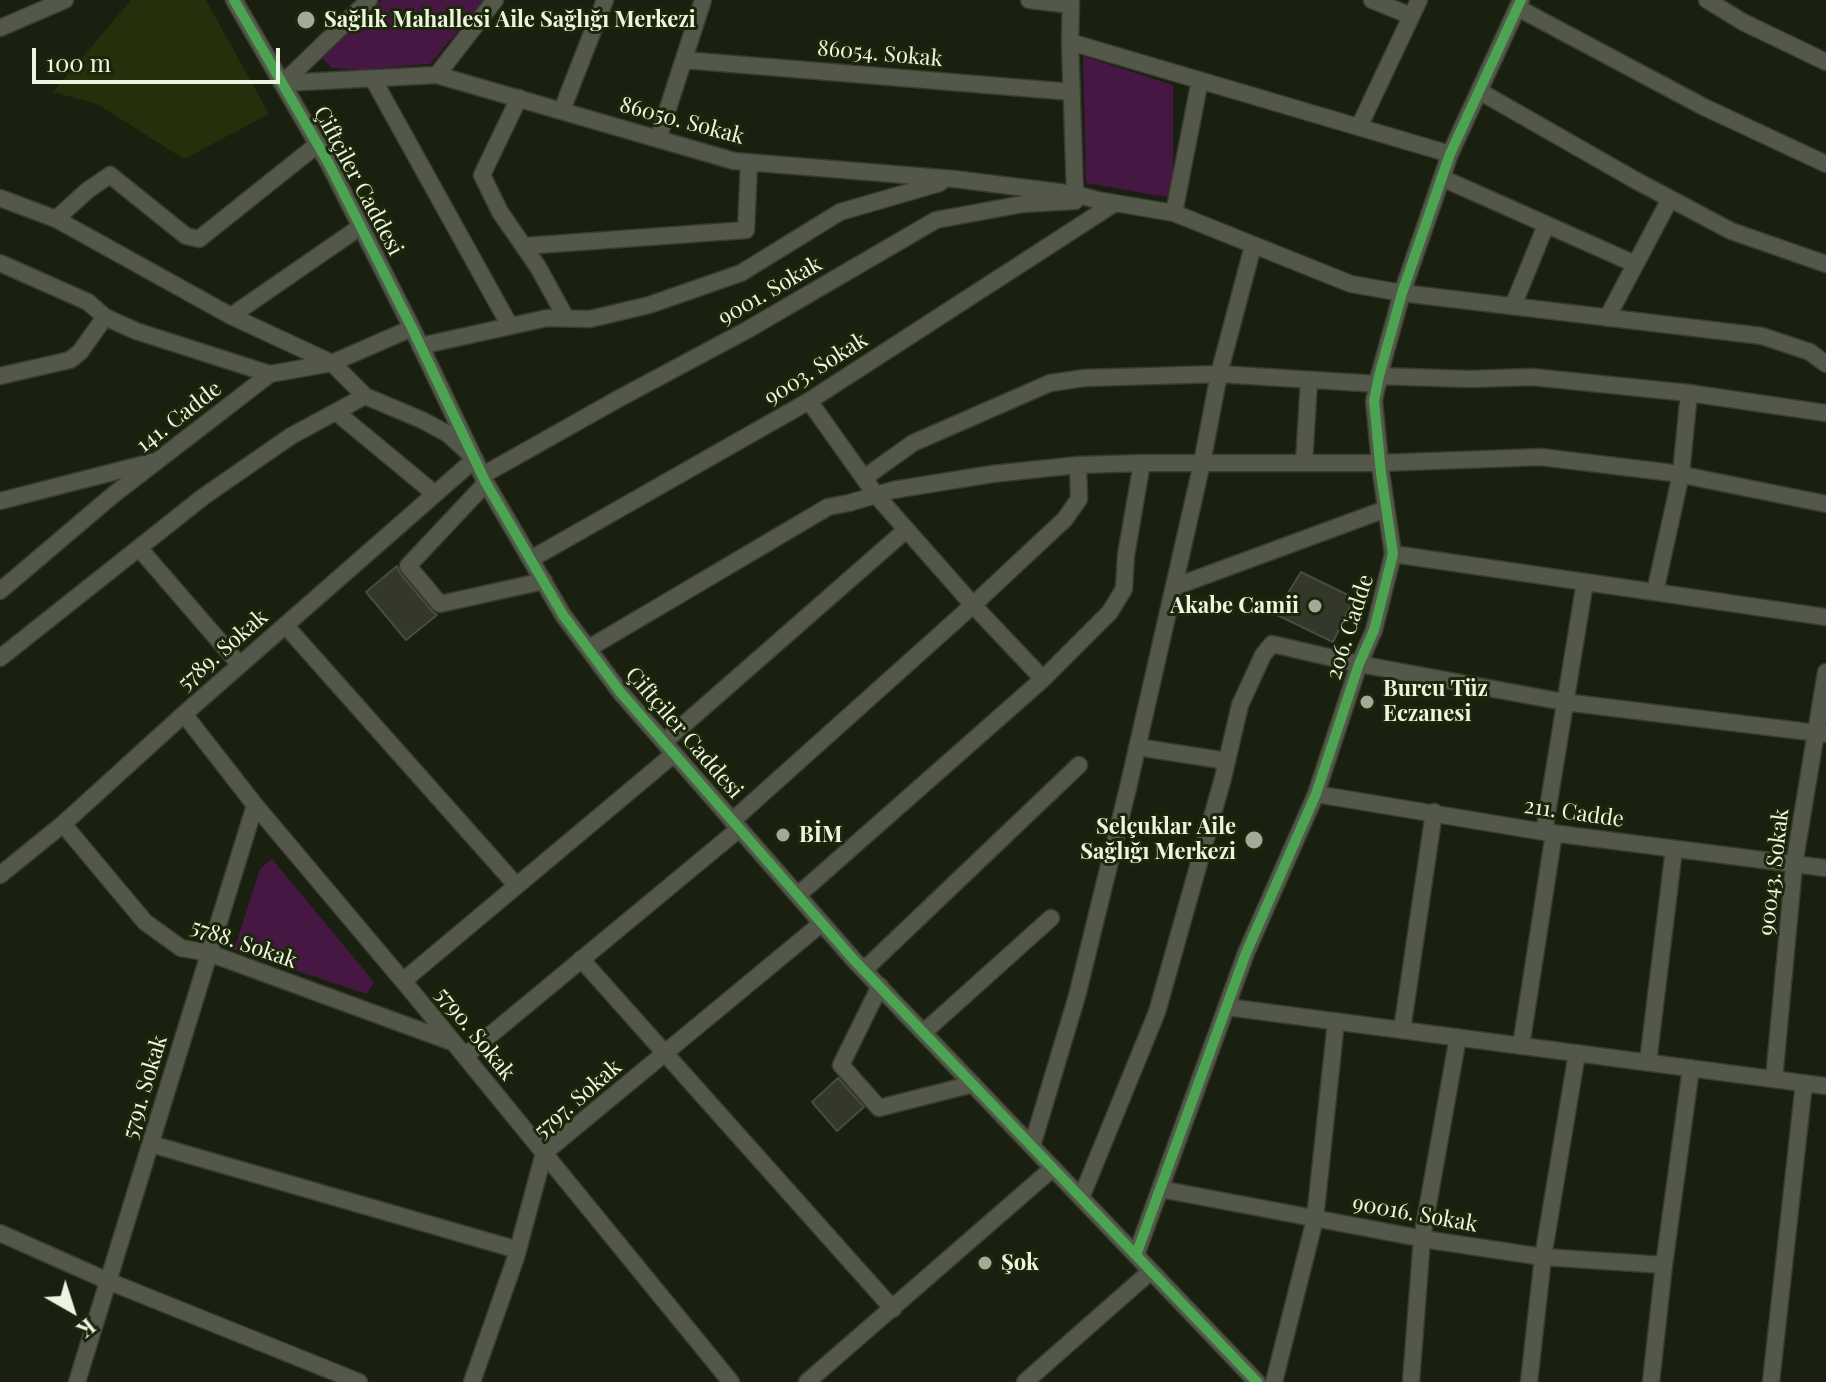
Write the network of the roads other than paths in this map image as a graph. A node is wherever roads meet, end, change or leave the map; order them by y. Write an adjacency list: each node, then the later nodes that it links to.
1 (65, 0): 14 (street)
2 (234, 0): 21 (street, Çiftçiler Caddesi)
3 (369, 0): 21 (street)
4 (495, 0): 18 (street)
5 (605, 0): 25 (street)
6 (703, 0): 16 (street)
7 (1029, 0): 11 (street)
8 (1372, 0): 13 (street)
9 (1419, 0): 13 (street)
10 (1707, 0): 17 (street)
11 (1071, 2): 15 (street)
12 (1520, 4): 22 (street, 206. Cadde); 31 (street)
13 (1411, 16): 26 (street)
14 (0, 28)
15 (1070, 42): 20 (street); 23 (street)
16 (684, 60): 23 (street, 86054. Sokak); 27 (street)
17 (1826, 62)
18 (437, 75): 19 (street, 86050. Sokak); 24 (street, 86050. Sokak)
19 (373, 79): 21 (street, 86050. Sokak); 54 (street)
20 (1200, 80): 26 (street); 39 (street)
21 (283, 83): 28 (street, Çiftçiler Caddesi)
22 (1479, 91): 29 (street, 206. Cadde); 36 (street)
23 (1072, 92): 34 (street)
24 (519, 98): 25 (street, 86050. Sokak); 43 (street)
25 (562, 110): 27 (street, 86050. Sokak)
26 (1359, 127): 29 (street)
27 (658, 139): 30 (street, 86050. Sokak)
28 (318, 144): 40 (street); 42 (street, Çiftçiler Caddesi)
29 (1450, 154): 32 (street, 206. Cadde)
30 (749, 163): 33 (street, 86050. Sokak); 43 (street)
31 (1826, 164)
32 (1442, 178): 41 (street); 48 (street, 206. Cadde)
33 (954, 179): 34 (street, 86050. Sokak); 52 (street)
34 (1075, 194): 37 (street, 86050. Sokak)
35 (0, 198): 40 (street)
36 (1670, 199): 46 (street); 47 (street)
37 (1097, 200): 38 (street); 78 (street, 9001. Sokak)
38 (1115, 203): 39 (street); 66 (street, 9003. Sokak)
39 (1174, 213): 44 (street)
40 (56, 219): 50 (street)
41 (1546, 225): 46 (street); 49 (street)
42 (360, 227): 50 (street); 55 (street, Çiftçiler Caddesi)
43 (524, 246): 52 (street)
44 (1253, 246): 48 (street); 60 (street)
45 (0, 263): 51 (street)
46 (1635, 264): 53 (street)
47 (1826, 264)
48 (1402, 293): 49 (street); 63 (street, 206. Cadde)
49 (1513, 306): 53 (street)
50 (231, 316): 58 (street)
51 (105, 317): 59 (street); 61 (street)
52 (566, 318): 54 (street)
53 (1607, 318): 57 (street)
54 (510, 326): 56 (street)
55 (412, 328): 56 (street, Çiftçiler Caddesi); 58 (street, 141. Cadde)
56 (420, 346): 70 (street, Çiftçiler Caddesi)
57 (1825, 359)
58 (332, 363): 59 (street, 141. Cadde); 65 (street)
59 (270, 374): 69 (street, 141. Cadde)
60 (1219, 374): 62 (street); 72 (street); 77 (street)
61 (0, 376)
62 (1309, 380): 63 (street); 73 (street)
63 (1378, 380): 64 (street); 74 (street, 206. Cadde)
64 (1689, 393): 68 (street); 76 (street)
65 (365, 396): 67 (street); 70 (street)
66 (809, 401): 77 (street); 87 (street, 9003. Sokak)
67 (336, 412): 79 (street); 85 (street)
68 (1826, 413)
69 (161, 459): 81 (street); 91 (street, 141. Cadde)
70 (475, 459): 78 (street, Çiftçiler Caddesi); 79 (street, 5789. Sokak)
71 (1142, 463): 72 (street); 75 (street); 101 (street)
72 (1202, 463): 73 (street); 90 (street)
73 (1304, 463): 74 (street)
74 (1380, 463): 76 (street); 83 (street, 206. Cadde)
75 (1078, 465): 80 (street); 93 (street)
76 (1681, 474): 82 (street); 92 (street)
77 (864, 478): 80 (street)
78 (485, 479): 87 (street, Çiftçiler Caddesi); 88 (street, 9001. Sokak)
79 (435, 494): 95 (street, 5789. Sokak)
80 (876, 495): 84 (street); 96 (street)
81 (0, 501)
82 (1826, 504)
83 (1386, 509): 86 (street, 206. Cadde); 90 (street)
84 (906, 530): 93 (street); 106 (street)
85 (139, 548): 97 (street); 99 (street)
86 (1393, 554): 89 (street); 98 (street, 206. Cadde)
87 (531, 559): 88 (street, Çiftçiler Caddesi)
88 (544, 581): 96 (street, Çiftçiler Caddesi)
89 (1585, 582): 92 (street); 102 (street)
90 (1174, 587): 105 (street)
91 (0, 591)
92 (1655, 592): 94 (street)
93 (973, 605): 101 (street); 113 (street)
94 (1826, 617)
95 (285, 625): 99 (street, 5789. Sokak); 119 (street)
96 (589, 648): 106 (street, Çiftçiler Caddesi)
97 (0, 658)
98 (1359, 664): 102 (street); 107 (street); 109 (street, 206. Cadde)
99 (240, 665): 103 (street, 5789. Sokak)
100 (1826, 672): 104 (street, 90043. Sokak)
101 (1043, 679): 120 (street)
102 (1564, 702): 104 (street); 114 (street)
103 (184, 714): 110 (street, 5790. Sokak); 112 (street, 5789. Sokak)
104 (1821, 733): 116 (street, 90043. Sokak)
105 (1137, 747): 107 (street); 144 (street)
106 (669, 748): 113 (street, Çiftçiler Caddesi); 119 (street)
107 (1227, 761): 148 (street)
108 (1079, 765): 125 (street)
109 (1316, 794): 111 (street, 211. Cadde); 128 (street, 206. Cadde)
110 (255, 805): 123 (street, 5791. Sokak); 126 (street, 5790. Sokak)
111 (1434, 812): 114 (street, 211. Cadde); 130 (street)
112 (63, 824): 118 (street, 5789. Sokak); 123 (street, 5788. Sokak)
113 (736, 825): 120 (street, Çiftçiler Caddesi); 124 (street)
114 (1549, 833): 115 (street, 211. Cadde); 133 (street)
115 (1674, 849): 116 (street, 211. Cadde); 137 (street)
116 (1794, 865): 117 (street, 211. Cadde); 139 (street, 90043. Sokak)
117 (1826, 868)
118 (0, 875)
119 (516, 885): 126 (street)
120 (798, 895): 122 (street, Çiftçiler Caddesi)
121 (1051, 918): 131 (street)
122 (822, 923): 125 (street, Çiftçiler Caddesi); 135 (street, 5797. Sokak)
123 (209, 953): 134 (street, 5788. Sokak); 143 (street, 5791. Sokak)
124 (581, 959): 134 (street); 135 (street)
125 (864, 970): 127 (street, Çiftçiler Caddesi)
126 (403, 981): 134 (street, 5790. Sokak)
127 (880, 986): 131 (street, Çiftçiler Caddesi); 141 (street)
128 (1227, 1007): 129 (street); 147 (street, 206. Cadde)
129 (1336, 1021): 130 (street); 149 (street)
130 (1402, 1030): 132 (street)
131 (924, 1032): 141 (street, Çiftçiler Caddesi)
132 (1458, 1037): 133 (street); 151 (street)
133 (1521, 1046): 136 (street)
134 (459, 1049): 145 (street, 5790. Sokak)
135 (665, 1053): 145 (street, 5797. Sokak); 158 (street)
136 (1577, 1053): 137 (street); 154 (street)
137 (1648, 1062): 138 (street)
138 (1691, 1068): 139 (street); 155 (street)
139 (1774, 1079): 140 (street)
140 (1804, 1083): 142 (street); 171 (street)
141 (973, 1084): 144 (street, Çiftçiler Caddesi)
142 (1826, 1086)
143 (151, 1144): 152 (street); 157 (street, 5791. Sokak)
144 (1032, 1146): 146 (street, Çiftçiler Caddesi)
145 (544, 1153): 152 (street, 5797. Sokak); 163 (street, 5790. Sokak)
146 (1053, 1168): 148 (street, Çiftçiler Caddesi); 158 (street)
147 (1160, 1189): 149 (street, 90016. Sokak); 153 (street, 206. Cadde)
148 (1081, 1198): 153 (street, Çiftçiler Caddesi)
149 (1315, 1219): 151 (street, 90016. Sokak); 167 (street)
150 (0, 1233): 157 (street)
151 (1422, 1238): 154 (street, 90016. Sokak); 168 (street)
152 (518, 1250): 162 (street, 5797. Sokak)
153 (1136, 1255): 156 (street, Çiftçiler Caddesi)
154 (1543, 1257): 155 (street, 90016. Sokak); 169 (street)
155 (1664, 1265): 170 (street)
156 (1151, 1271): 159 (street, Çiftçiler Caddesi); 165 (street)
157 (108, 1281): 160 (street, 5791. Sokak); 161 (street)
158 (893, 1309): 164 (street)
159 (1247, 1378): 166 (street)
160 (77, 1382)
161 (359, 1382)
162 (472, 1382)
163 (731, 1382)
164 (807, 1382)
165 (1025, 1382)
166 (1232, 1382)
167 (1274, 1382)
168 (1411, 1382)
169 (1529, 1382)
170 (1651, 1382)
171 (1771, 1382)

